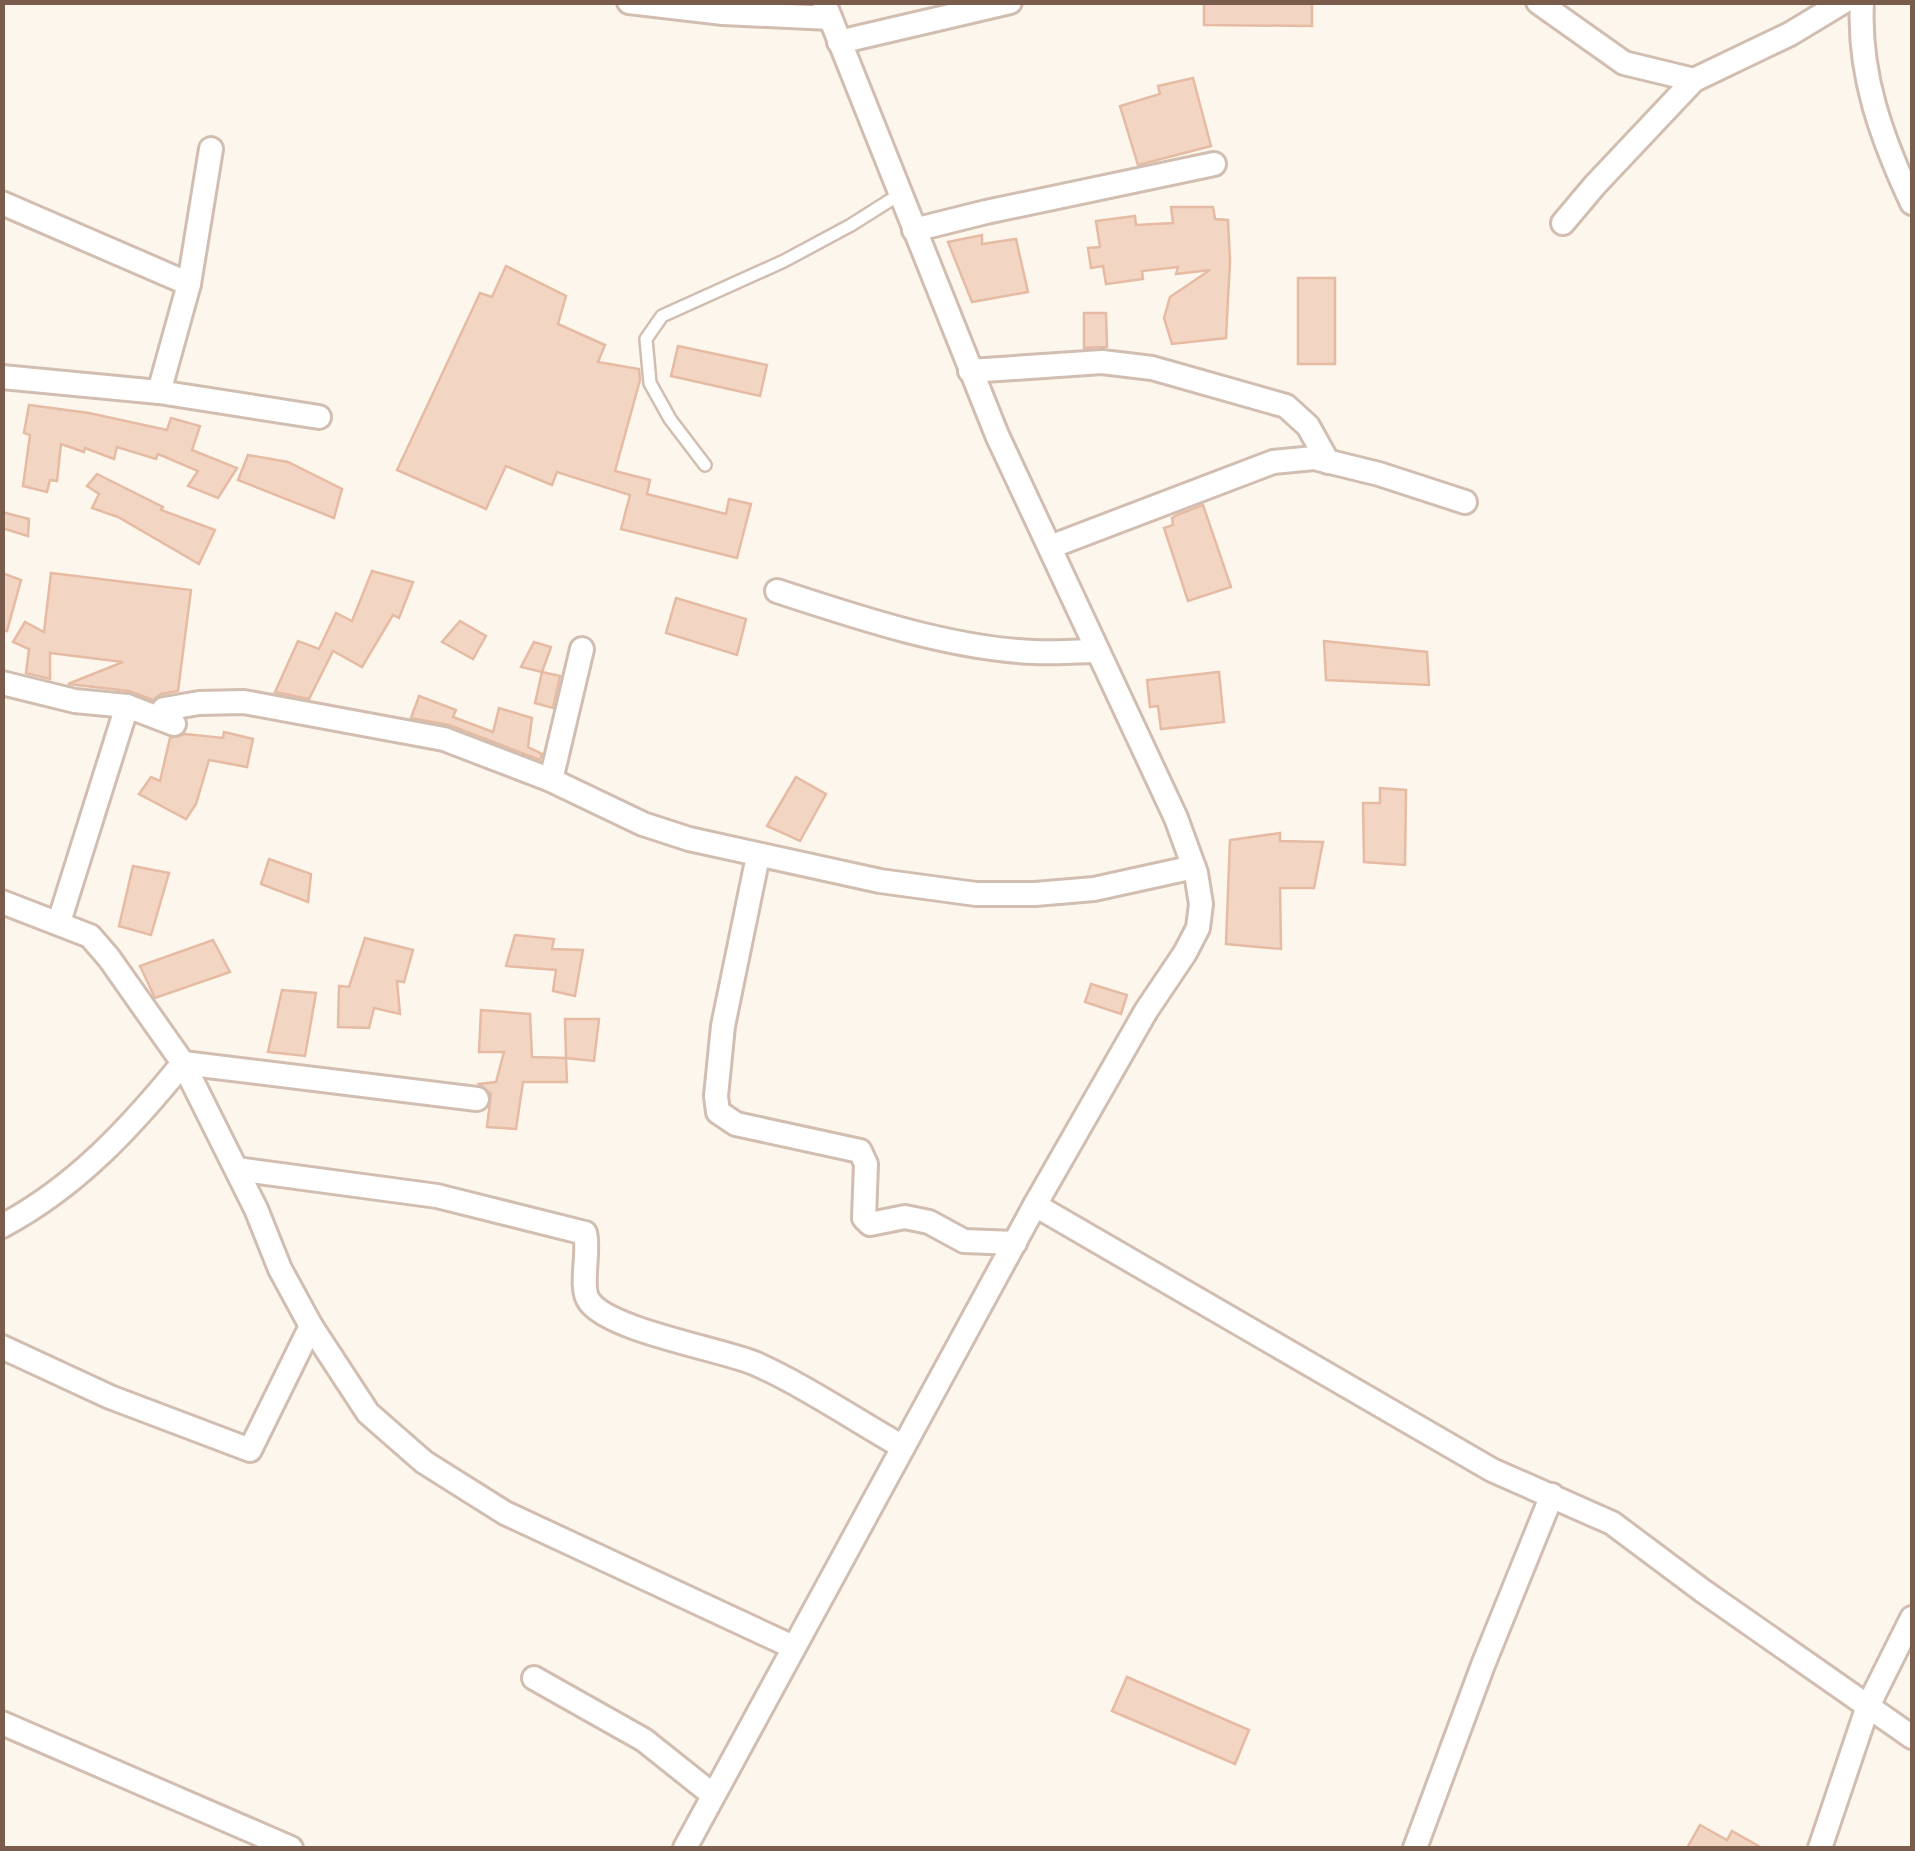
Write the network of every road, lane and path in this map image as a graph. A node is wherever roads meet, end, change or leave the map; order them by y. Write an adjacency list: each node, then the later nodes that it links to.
1 (630, 2): 6 (street)
2 (1010, 2): 7 (street)
3 (1538, 2): 8 (street)
4 (1843, 2): 8 (street)
5 (1862, 2): 13 (street)
6 (827, 10): 7 (street)
7 (840, 42): 11 (street)
8 (1694, 80): 14 (street)
9 (211, 148): 16 (street)
10 (1214, 164): 15 (street)
11 (900, 194): 15 (street); 22 (lane)
12 (2, 203): 16 (street)
13 (1912, 203)
14 (1563, 223)
15 (914, 230): 17 (street)
16 (189, 284): 19 (street)
17 (970, 370): 21 (street); 24 (street)
18 (2, 377): 19 (street)
19 (158, 392): 20 (street)
20 (320, 417)
21 (1328, 462): 23 (street); 24 (street)
22 (704, 465)
23 (1465, 502)
24 (1050, 547): 27 (street)
25 (777, 590): 27 (street)
26 (582, 649): 30 (street)
27 (1097, 650): 32 (street)
28 (2, 683): 29 (street)
29 (127, 706): 30 (street); 34 (street)
30 (550, 780): 31 (street)
31 (758, 856): 32 (street); 40 (street)
32 (1194, 867): 38 (street)
33 (2, 902): 34 (street)
34 (59, 922): 35 (street)
35 (183, 1064): 36 (street); 37 (street); 39 (street)
36 (477, 1100)
37 (237, 1170): 41 (street); 43 (street)
38 (1036, 1205): 40 (street); 44 (street)
39 (2, 1226)
40 (1015, 1243): 43 (street)
41 (311, 1326): 42 (street); 46 (street)
42 (2, 1348)
43 (903, 1446): 46 (street)
44 (1552, 1495): 48 (street); 54 (street)
45 (1912, 1618): 48 (street)
46 (793, 1647): 51 (street)
47 (534, 1678): 51 (street)
48 (1868, 1706): 50 (street); 55 (street)
49 (2, 1723): 52 (street)
50 (1912, 1737)
51 (713, 1795): 53 (street)
52 (291, 1848)
53 (684, 1848)
54 (1415, 1848)
55 (1820, 1848)

